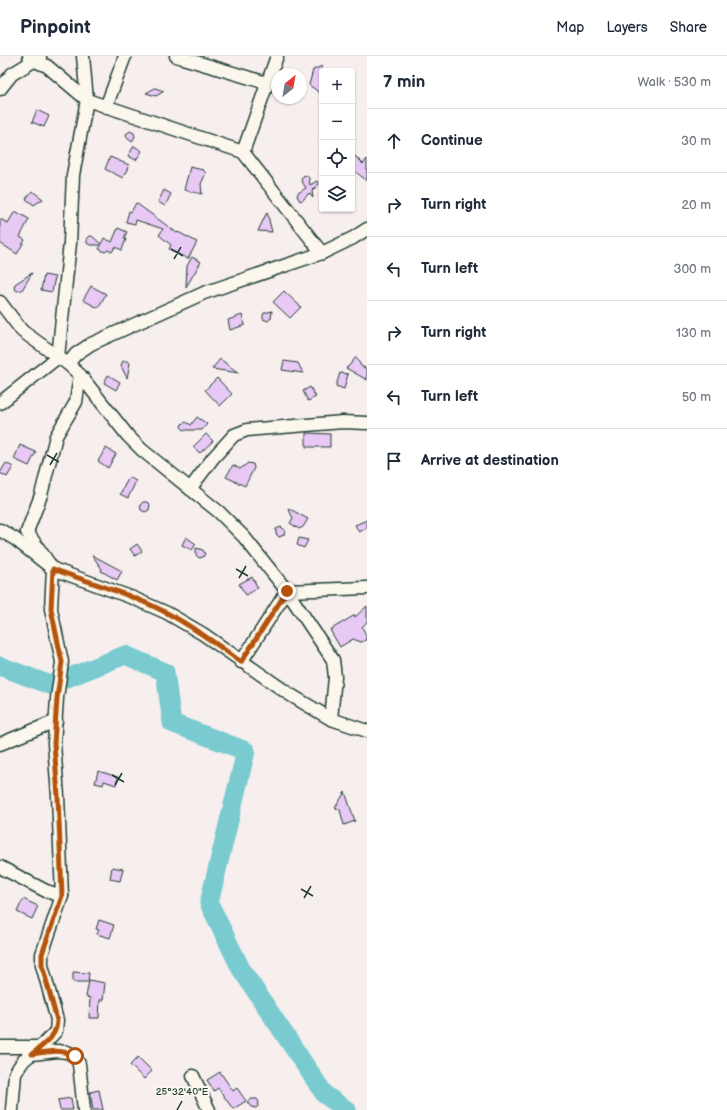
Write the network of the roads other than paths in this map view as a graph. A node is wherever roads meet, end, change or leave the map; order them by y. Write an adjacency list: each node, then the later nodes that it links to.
1 (83, 56): 9 (street)
2 (125, 56): 10 (street)
3 (176, 56): 6 (street)
4 (277, 56): 7 (street)
5 (35, 58): 8 (street); 9 (street)
6 (199, 59): 7 (street)
7 (267, 83): 11 (street)
8 (0, 89)
9 (87, 100): 10 (street); 15 (street)
10 (106, 107): 11 (street)
11 (243, 152): 13 (street)
12 (367, 229): 13 (street)
13 (322, 252): 16 (street)
14 (0, 302): 15 (street)
15 (58, 357): 16 (street); 18 (street)
16 (68, 364): 17 (street)
17 (80, 375): 20 (street); 22 (street)
18 (0, 403)
19 (367, 423): 20 (street)
20 (190, 489): 24 (street)
21 (0, 530): 22 (street)
22 (53, 569): 25 (street); 27 (street)
23 (367, 588): 24 (street)
24 (287, 591): 25 (street); 26 (street)
25 (241, 662): 26 (street)
26 (331, 719): 28 (street)
27 (56, 721): 29 (street); 31 (street)
28 (367, 731)
29 (0, 744)
30 (0, 867): 31 (street)
31 (62, 896): 33 (street)
32 (0, 1047): 33 (street)
33 (36, 1050): 35 (street); 36 (street)
34 (193, 1076): 37 (street)
35 (12, 1110)
36 (84, 1110)
37 (209, 1110)

